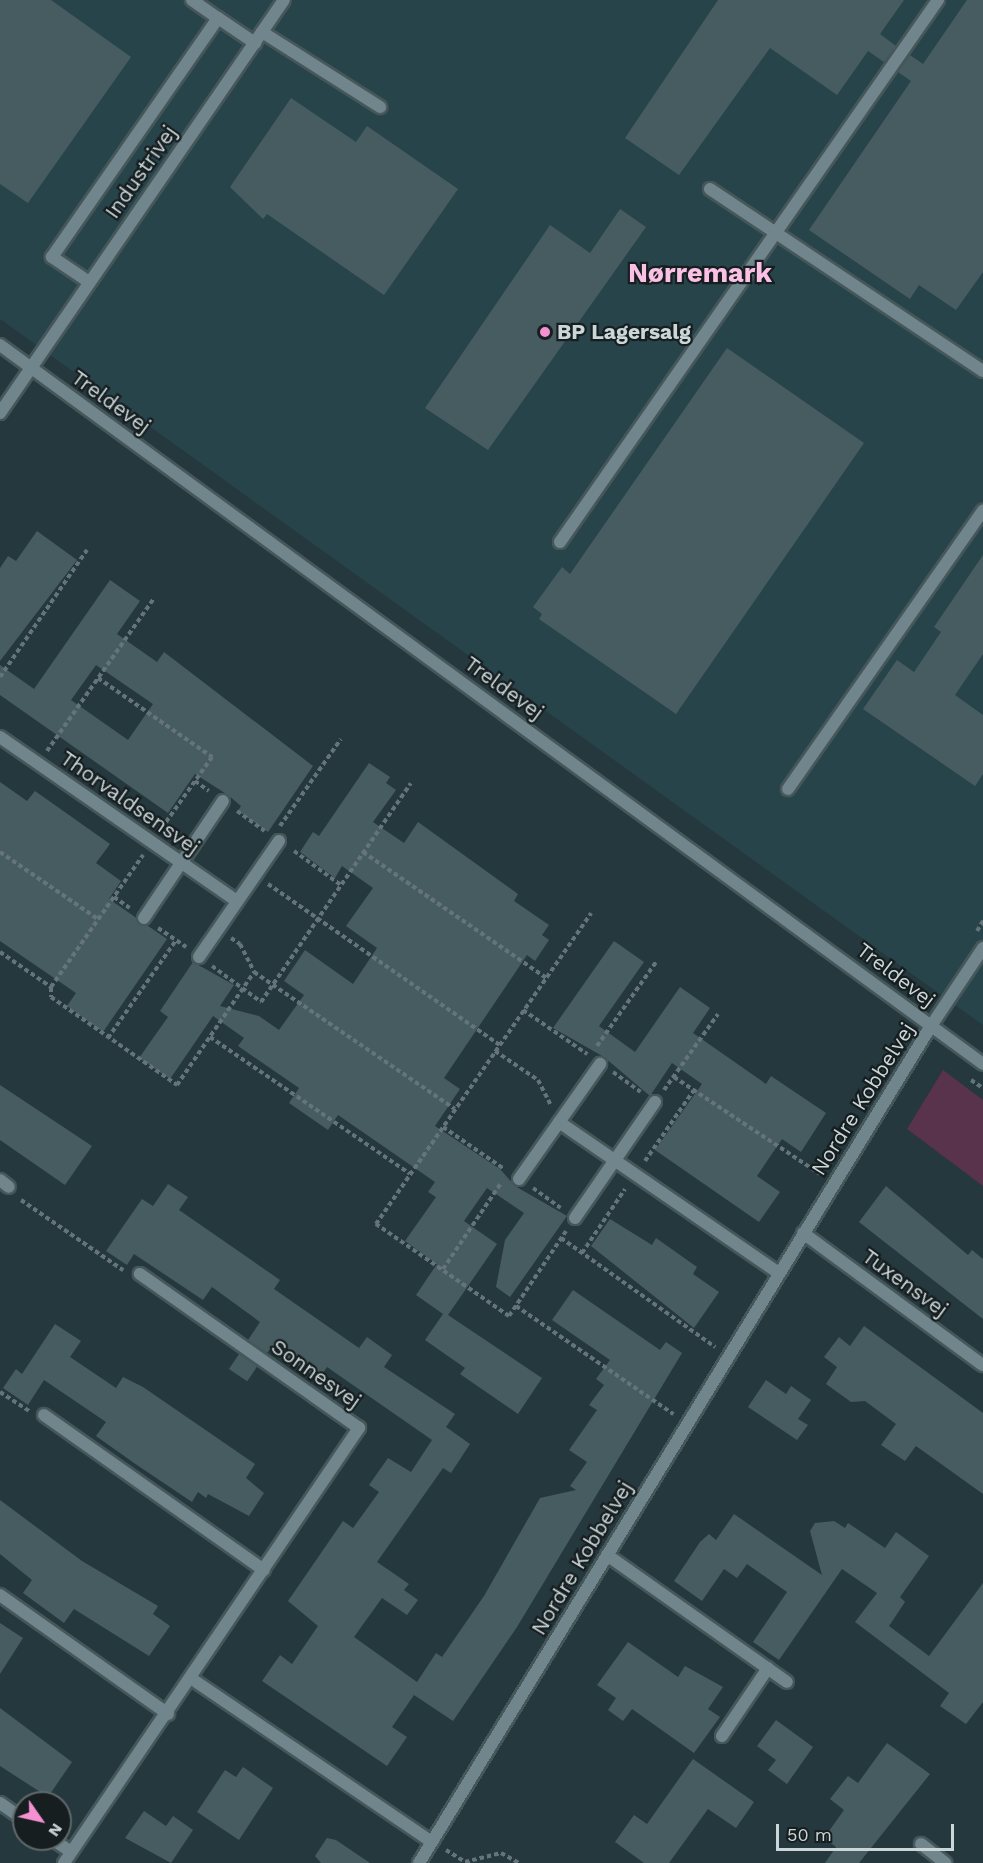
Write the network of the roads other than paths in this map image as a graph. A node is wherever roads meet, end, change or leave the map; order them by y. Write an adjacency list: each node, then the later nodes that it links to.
1 (192, 0): 4 (street)
2 (284, 0): 5 (street, Industrivej)
3 (938, 0): 9 (street)
4 (218, 18): 6 (street); 10 (street)
5 (262, 32): 6 (street, Industrivej); 7 (street)
6 (255, 43): 10 (street, Industrivej)
7 (380, 107)
8 (710, 189): 9 (street)
9 (776, 233): 13 (street); 16 (street)
10 (89, 282): 12 (street, Industrivej)
11 (0, 345): 12 (street, Treldevej)
12 (31, 368): 14 (street); 26 (street, Treldevej)
13 (983, 371)
14 (0, 413)
15 (983, 510): 18 (street)
16 (560, 542)
17 (0, 737): 21 (street, Thorvaldsensvej)
18 (788, 789)
19 (224, 801): 21 (street)
20 (276, 838): 22 (street)
21 (182, 863): 22 (street, Thorvaldsensvej); 23 (street)
22 (237, 900): 25 (street)
23 (144, 918)
24 (983, 948): 26 (street, Nordre Kobbelvej)
25 (199, 957)
26 (931, 1026): 28 (street, Treldevej); 34 (street, Nordre Kobbelvej)
27 (595, 1060): 30 (street)
28 (983, 1064)
29 (655, 1102): 31 (street)
30 (559, 1122): 31 (street); 32 (street)
31 (614, 1161): 33 (street); 35 (street)
32 (514, 1175)
33 (574, 1218)
34 (803, 1233): 35 (street, Nordre Kobbelvej); 37 (street, Tuxensvej)
35 (779, 1273): 39 (street, Nordre Kobbelvej)
36 (140, 1274): 40 (street, Sonnesvej)
37 (983, 1365)
38 (44, 1415): 40 (street)
39 (607, 1555): 42 (street); 47 (street, Nordre Kobbelvej)
40 (264, 1570): 43 (street, Sonnesvej)
41 (0, 1595): 45 (street)
42 (768, 1668): 44 (street); 46 (street)
43 (192, 1679): 45 (street, Sonnesvej); 47 (street)
44 (787, 1682)
45 (168, 1714): 49 (street, Sonnesvej)
46 (722, 1736)
47 (432, 1842): 50 (street, Nordre Kobbelvej)
48 (921, 1844): 51 (street)
49 (67, 1858)
50 (419, 1863)
51 (945, 1863)

